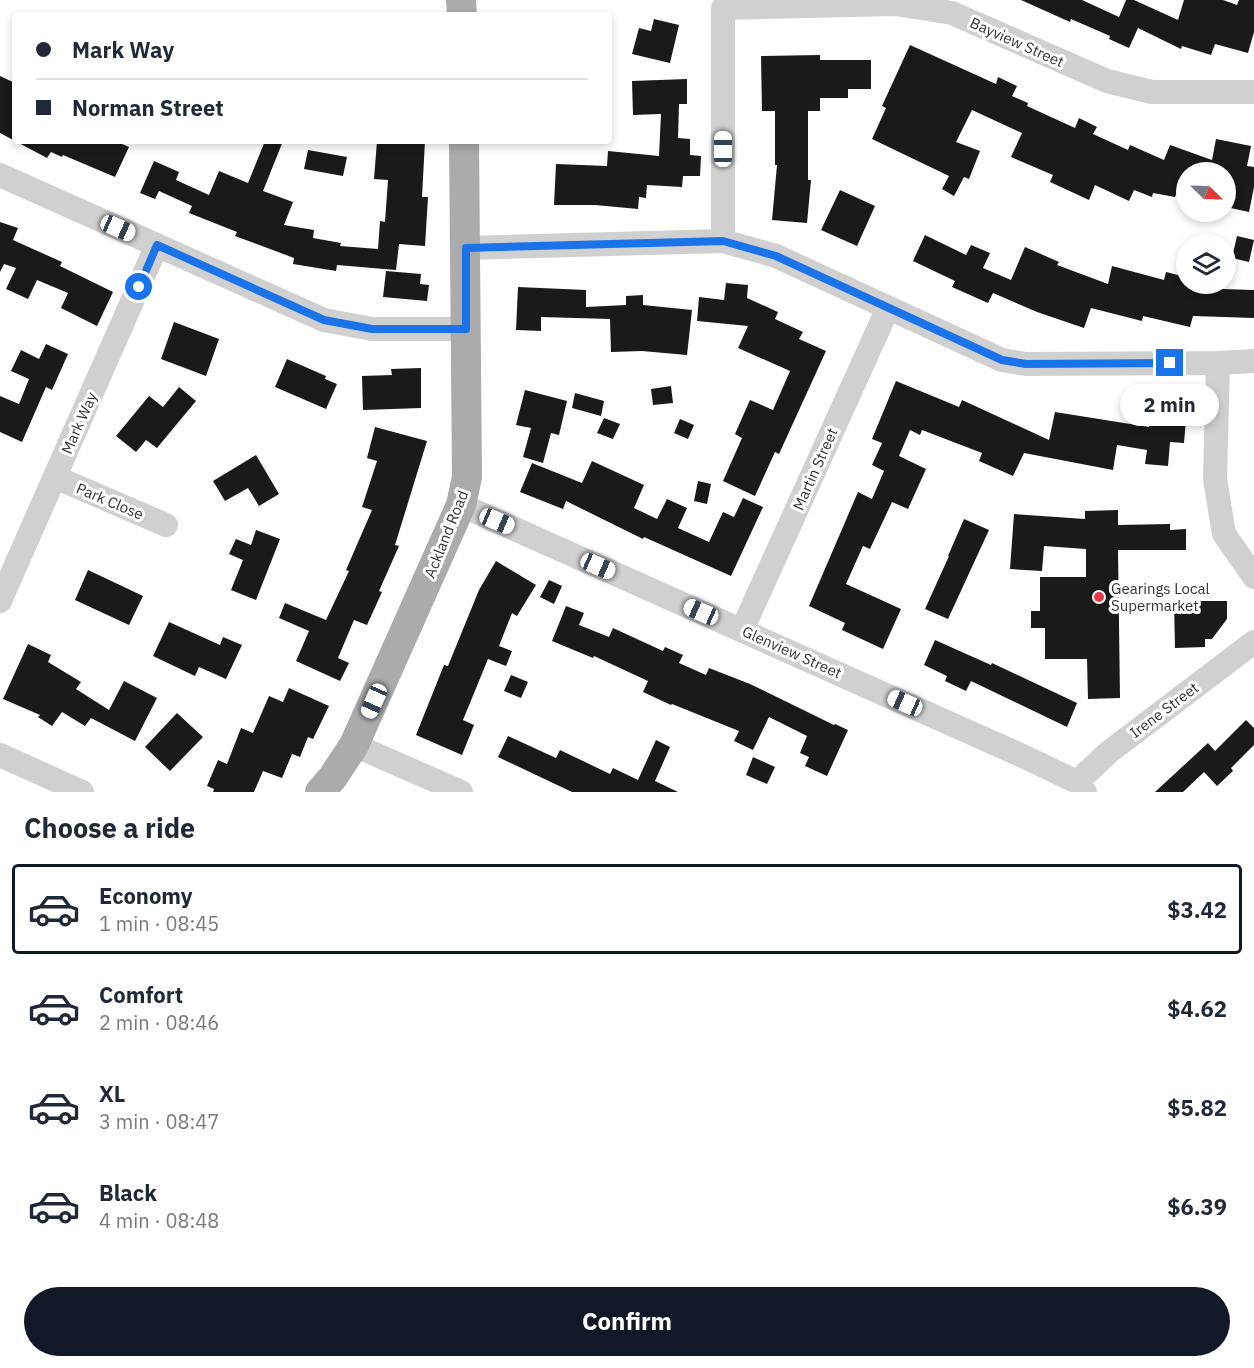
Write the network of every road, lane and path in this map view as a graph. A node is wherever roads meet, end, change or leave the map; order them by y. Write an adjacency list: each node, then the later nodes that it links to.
1 (1254, 92): 4 (street, Bayview Street)
2 (464, 144): 6 (main road, Ackland Road)
3 (0, 175): 5 (street)
4 (723, 241): 6 (street); 7 (street)
5 (157, 245): 8 (street); 11 (street, Mark Way)
6 (466, 248): 8 (main road, Ackland Road)
7 (888, 308): 10 (street); 16 (street, Martin Street)
8 (466, 329): 12 (main road, Ackland Road)
9 (1254, 361): 10 (street)
10 (1218, 363): 14 (street)
11 (55, 477): 13 (street, Park Close); 15 (street, Mark Way)
12 (461, 505): 16 (street, Glenview Street); 18 (main road, Ackland Road)
13 (166, 525)
14 (1254, 577)
15 (0, 601)
16 (742, 630): 20 (street, Glenview Street)
17 (1254, 642): 20 (street, Irene Street)
18 (354, 745): 22 (main road, Ackland Road); 23 (street)
19 (0, 755): 21 (street)
20 (1081, 787)
21 (82, 792)
22 (320, 792)
23 (460, 792)

